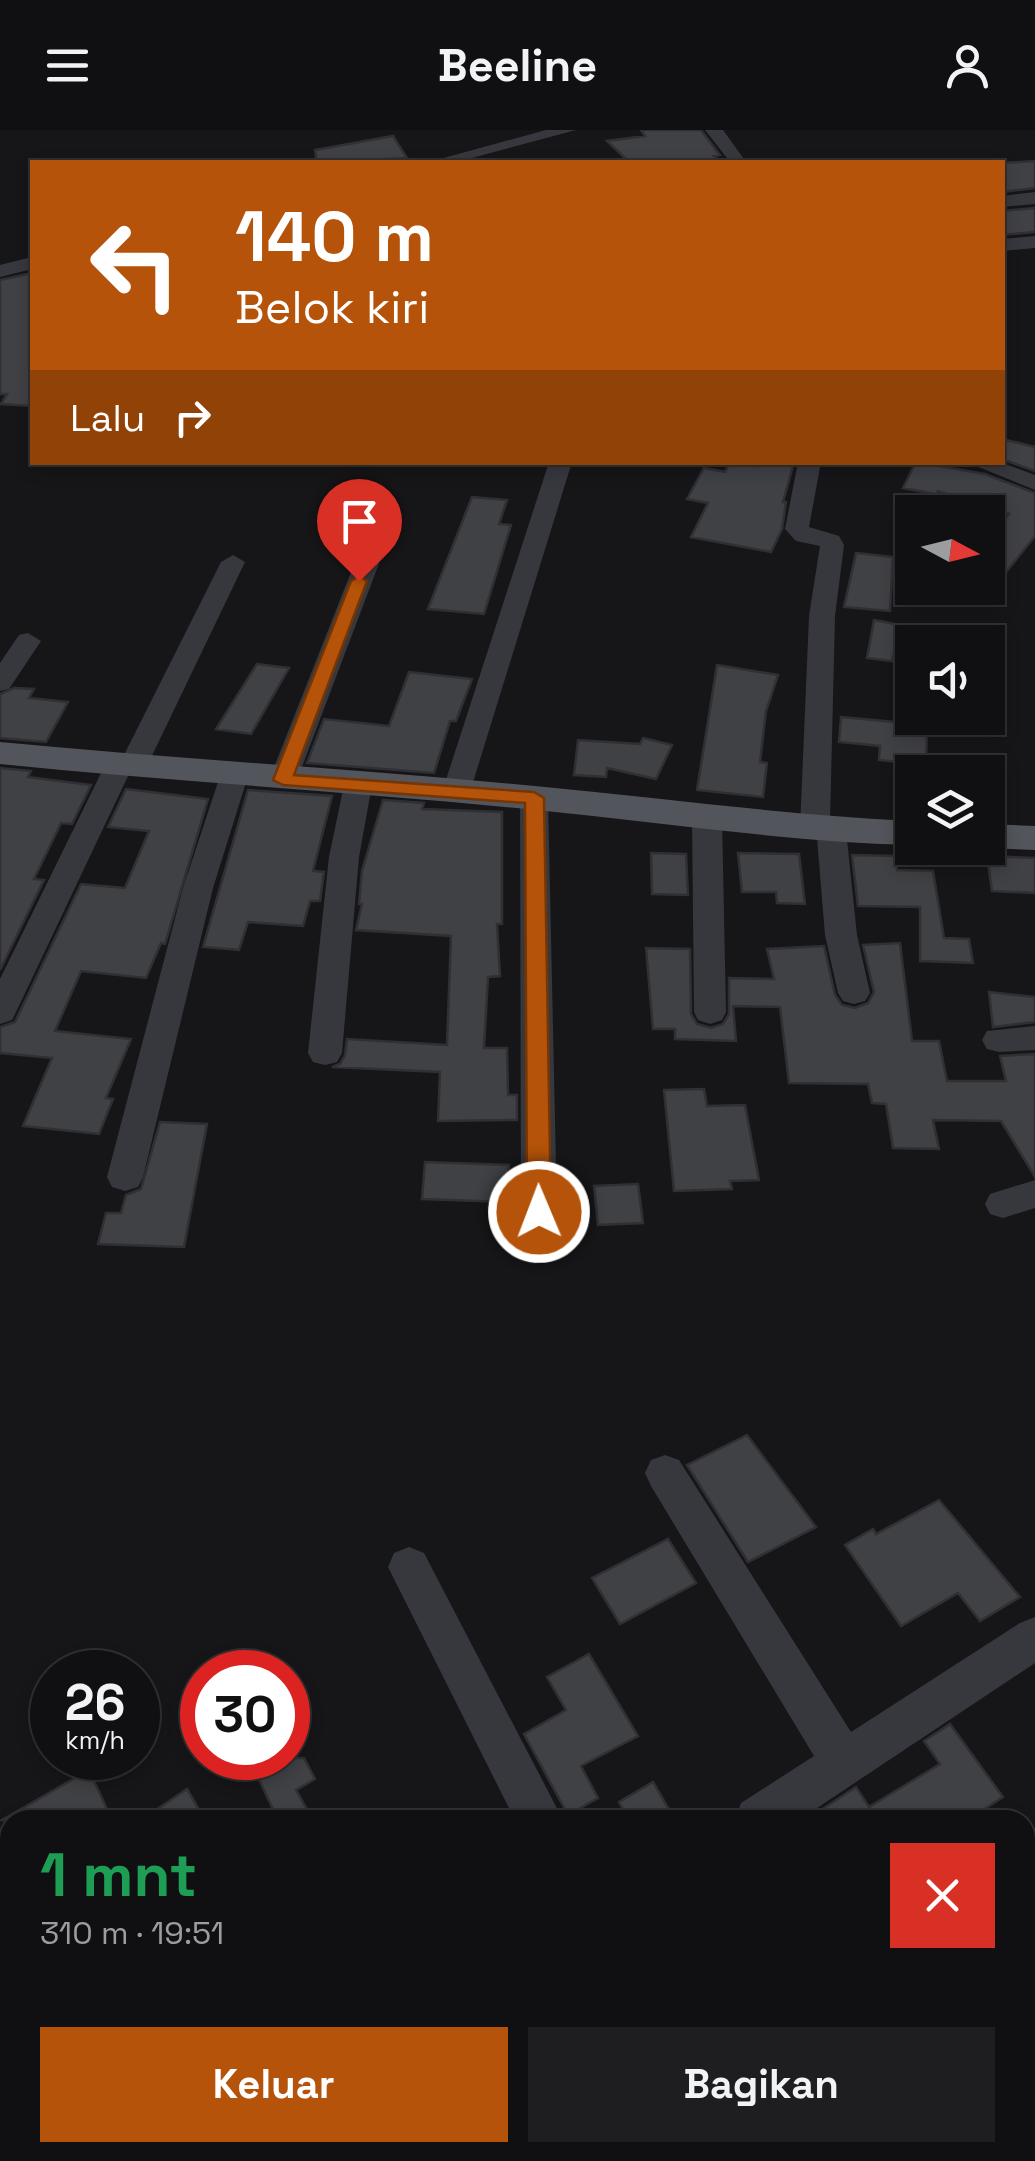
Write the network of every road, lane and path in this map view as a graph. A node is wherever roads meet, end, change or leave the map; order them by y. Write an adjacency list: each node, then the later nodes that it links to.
1 (567, 130): 3 (street)
2 (714, 130): 4 (street)
3 (441, 160)
4 (737, 160)
5 (1035, 198): 6 (street)
6 (1005, 202)
7 (1035, 242): 8 (street)
8 (1005, 246)
9 (30, 264): 10 (street)
10 (0, 271)
11 (560, 465): 24 (street)
12 (809, 465): 27 (street)
13 (986, 465): 14 (street)
14 (1035, 483)
15 (382, 524): 22 (street)
16 (234, 562): 20 (street)
17 (28, 642): 18 (street)
18 (0, 683)
19 (0, 753): 20 (main road)
20 (126, 765): 21 (main road); 32 (street)
21 (234, 776): 22 (main road); 37 (street)
22 (283, 780): 23 (main road)
23 (358, 784): 24 (main road); 36 (street)
24 (456, 792): 25 (main road)
25 (534, 798): 26 (main road); 38 (street)
26 (707, 818): 27 (main road); 33 (street)
27 (824, 829): 28 (main road); 31 (street)
28 (895, 832)
29 (1005, 837): 30 (main road)
30 (1035, 838)
31 (854, 994)
32 (0, 1012)
33 (710, 1012)
34 (1035, 1038): 35 (street)
35 (999, 1040)
36 (325, 1054)
37 (125, 1177)
38 (539, 1212)
39 (665, 1473): 42 (street)
40 (409, 1567): 43 (street)
41 (1035, 1638): 42 (street)
42 (845, 1764): 44 (street)
43 (535, 1810)
44 (774, 1810)

